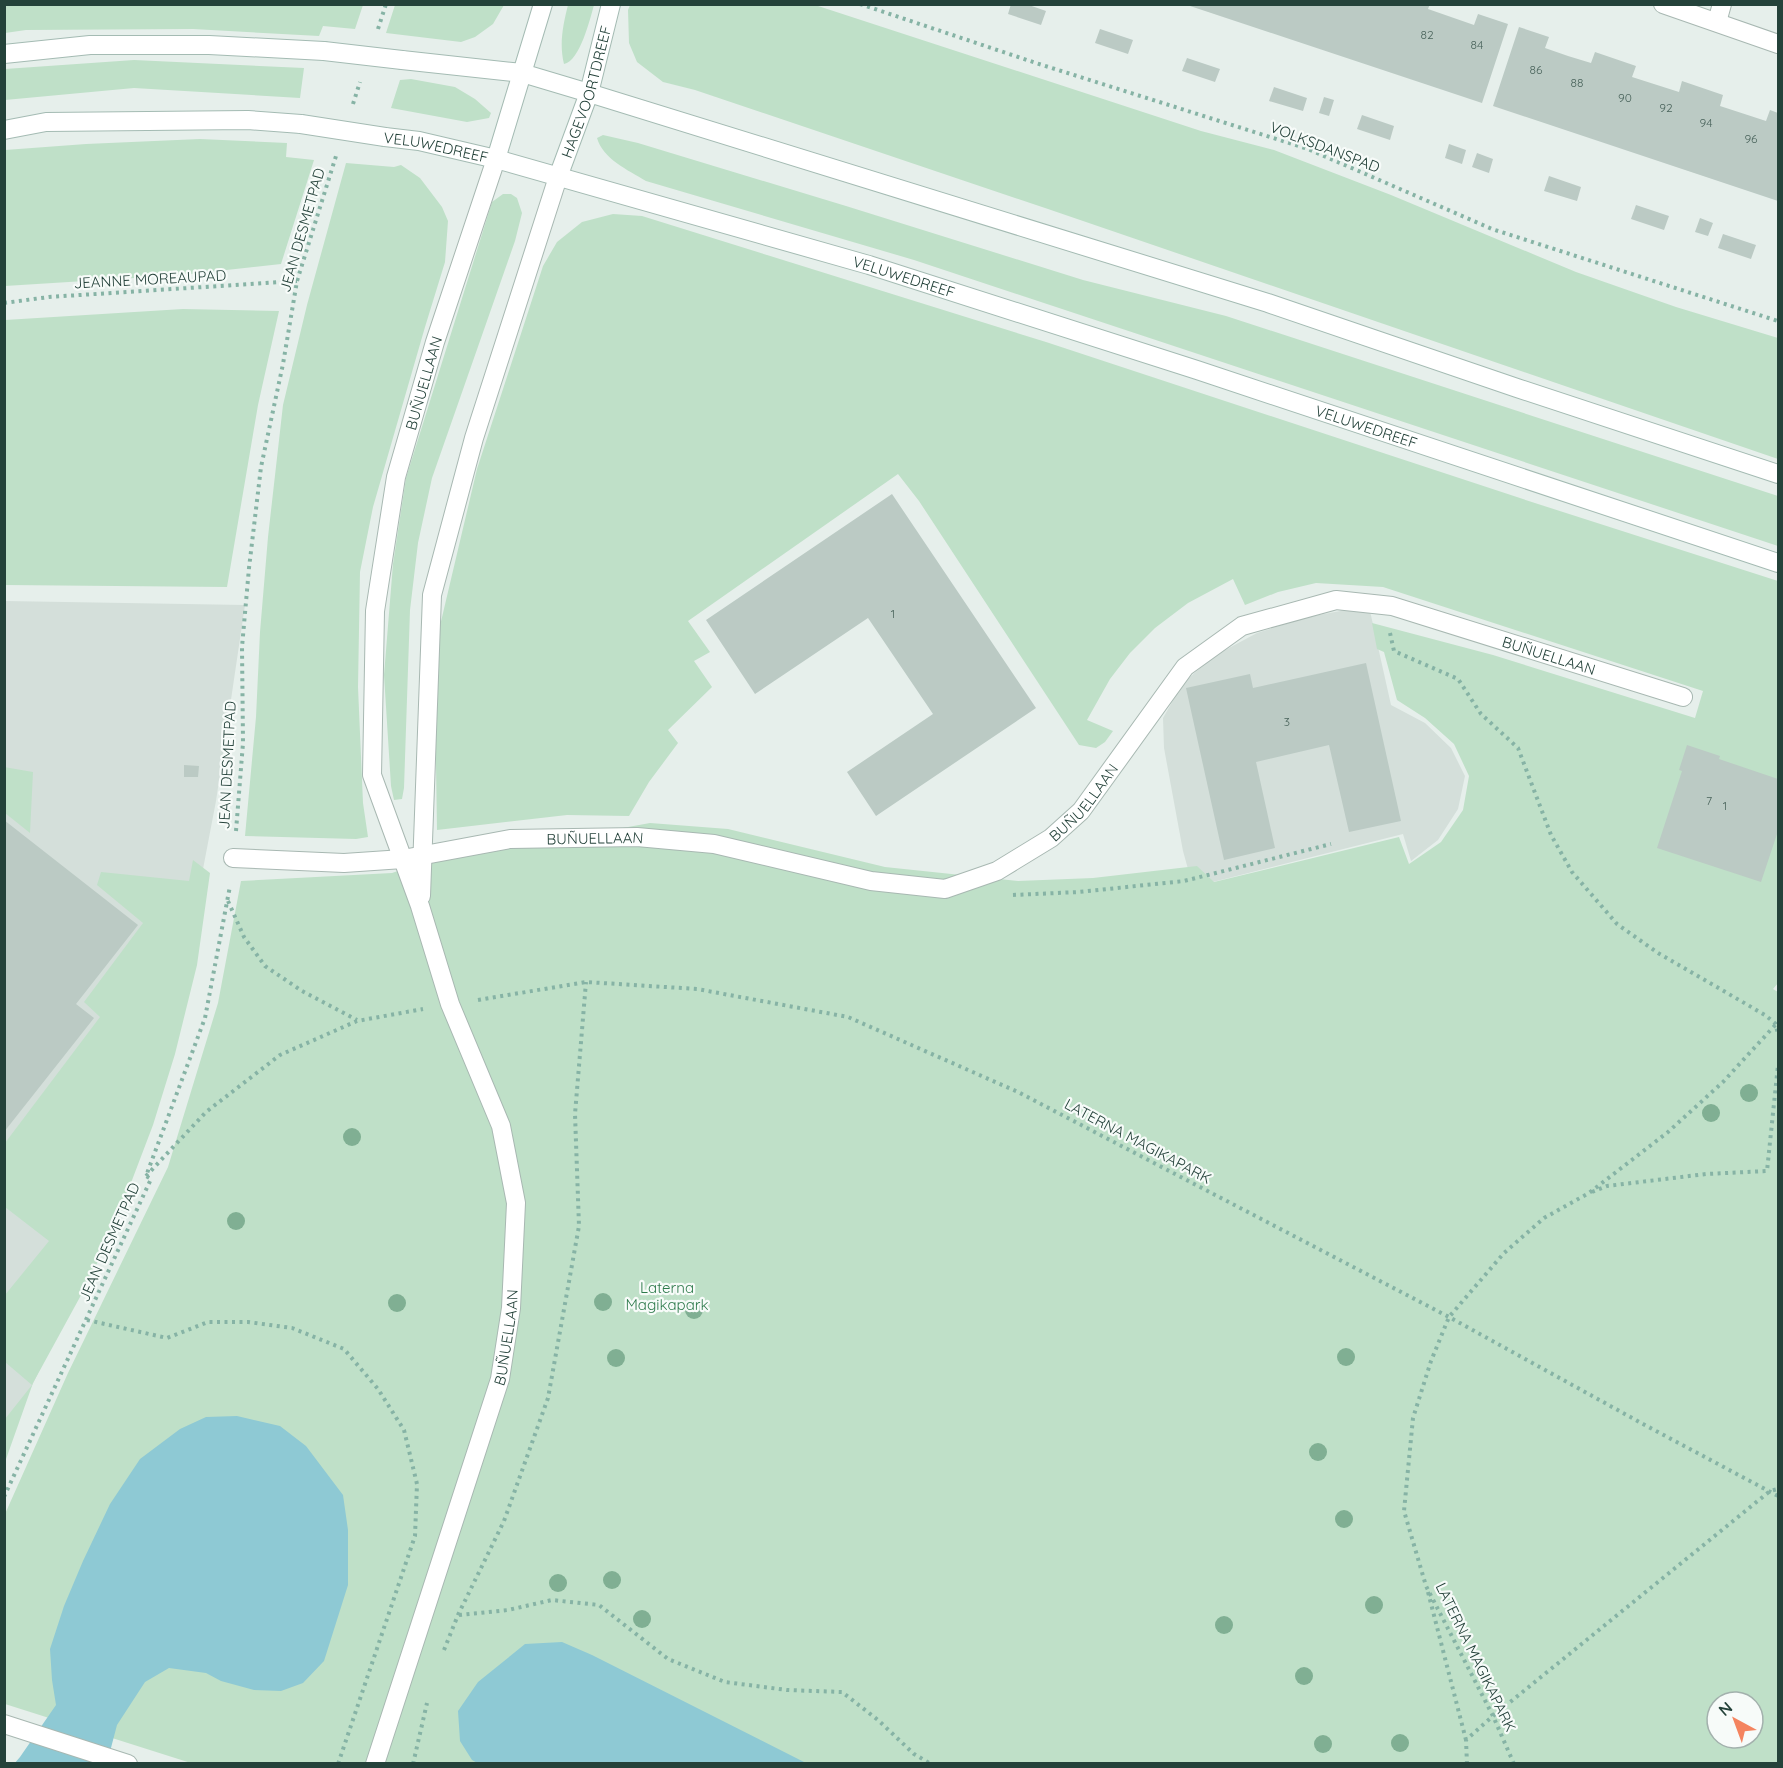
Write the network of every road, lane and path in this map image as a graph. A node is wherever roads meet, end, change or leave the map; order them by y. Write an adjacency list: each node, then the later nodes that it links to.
1 (386, 4): 8 (path)
2 (543, 4): 11 (street)
3 (611, 4): 13 (street, HAGEVOORTDREEF)
4 (860, 4): 21 (path, VOLKSDANSPAD)
5 (1663, 4): 7 (street)
6 (1722, 4): 7 (street)
7 (1717, 22): 9 (street)
8 (375, 37)
9 (1779, 44)
10 (4, 54): 11 (street, bridge)
11 (522, 73): 13 (street); 17 (street)
12 (361, 81): 14 (path)
13 (589, 93): 18 (street, HAGEVOORTDREEF); 22 (street)
14 (350, 114)
15 (4, 130): 17 (street, VELUWEDREEF, bridge)
16 (339, 147): 19 (path, JEAN DESMETPAD)
17 (496, 159): 18 (street, VELUWEDREEF); 29 (street, BUÑUELLAAN)
18 (558, 177): 23 (street, VELUWEDREEF); 27 (street, BUÑUELLAAN)
19 (297, 281): 20 (path, JEANNE MOREAUPAD); 28 (path, JEAN DESMETPAD)
20 (4, 303)
21 (1779, 321)
22 (1779, 474)
23 (1779, 563)
24 (1392, 606): 25 (street, BUÑUELLAAN); 27 (street, BUÑUELLAAN); 35 (path)
25 (1683, 697)
26 (1331, 844): 30 (path)
27 (422, 855): 29 (street, BUÑUELLAAN); 32 (street, BUÑUELLAAN)
28 (233, 858): 29 (street, BUÑUELLAAN); 31 (path, JEAN DESMETPAD)
29 (403, 859): 32 (street, BUÑUELLAAN)
30 (1004, 896)
31 (228, 901): 34 (path); 38 (path, JEAN DESMETPAD)
32 (420, 906): 33 (street, BUÑUELLAAN)
33 (450, 1004): 34 (path, LATERNA MAGIKAPARK); 40 (path, LATERNA MAGIKAPARK); 53 (street, BUÑUELLAAN)
34 (357, 1021): 38 (path, LATERNA MAGIKAPARK)
35 (1778, 1023): 36 (path); 39 (path, LATERNA MAGIKAPARK)
36 (1779, 1036)
37 (1779, 1065): 39 (path)
38 (146, 1176): 41 (path, JEAN DESMETPAD)
39 (1589, 1193): 40 (path, LATERNA MAGIKAPARK)
40 (1449, 1317): 43 (path, LATERNA MAGIKAPARK); 46 (path, LATERNA MAGIKAPARK)
41 (87, 1320): 45 (path, JEAN DESMETPAD); 52 (path)
42 (1779, 1489): 43 (path)
43 (1770, 1491): 44 (path, LATERNA MAGIKAPARK); 48 (path)
44 (1779, 1496)
45 (4, 1497)
46 (1426, 1586): 48 (path, LATERNA MAGIKAPARK); 50 (path)
47 (458, 1615): 54 (path)
48 (1493, 1716): 50 (path); 56 (path, LATERNA MAGIKAPARK)
49 (4, 1724): 51 (street)
50 (1466, 1740): 55 (path)
51 (123, 1762)
52 (338, 1764)
53 (375, 1764)
54 (931, 1764)
55 (1467, 1764)
56 (1514, 1764)

